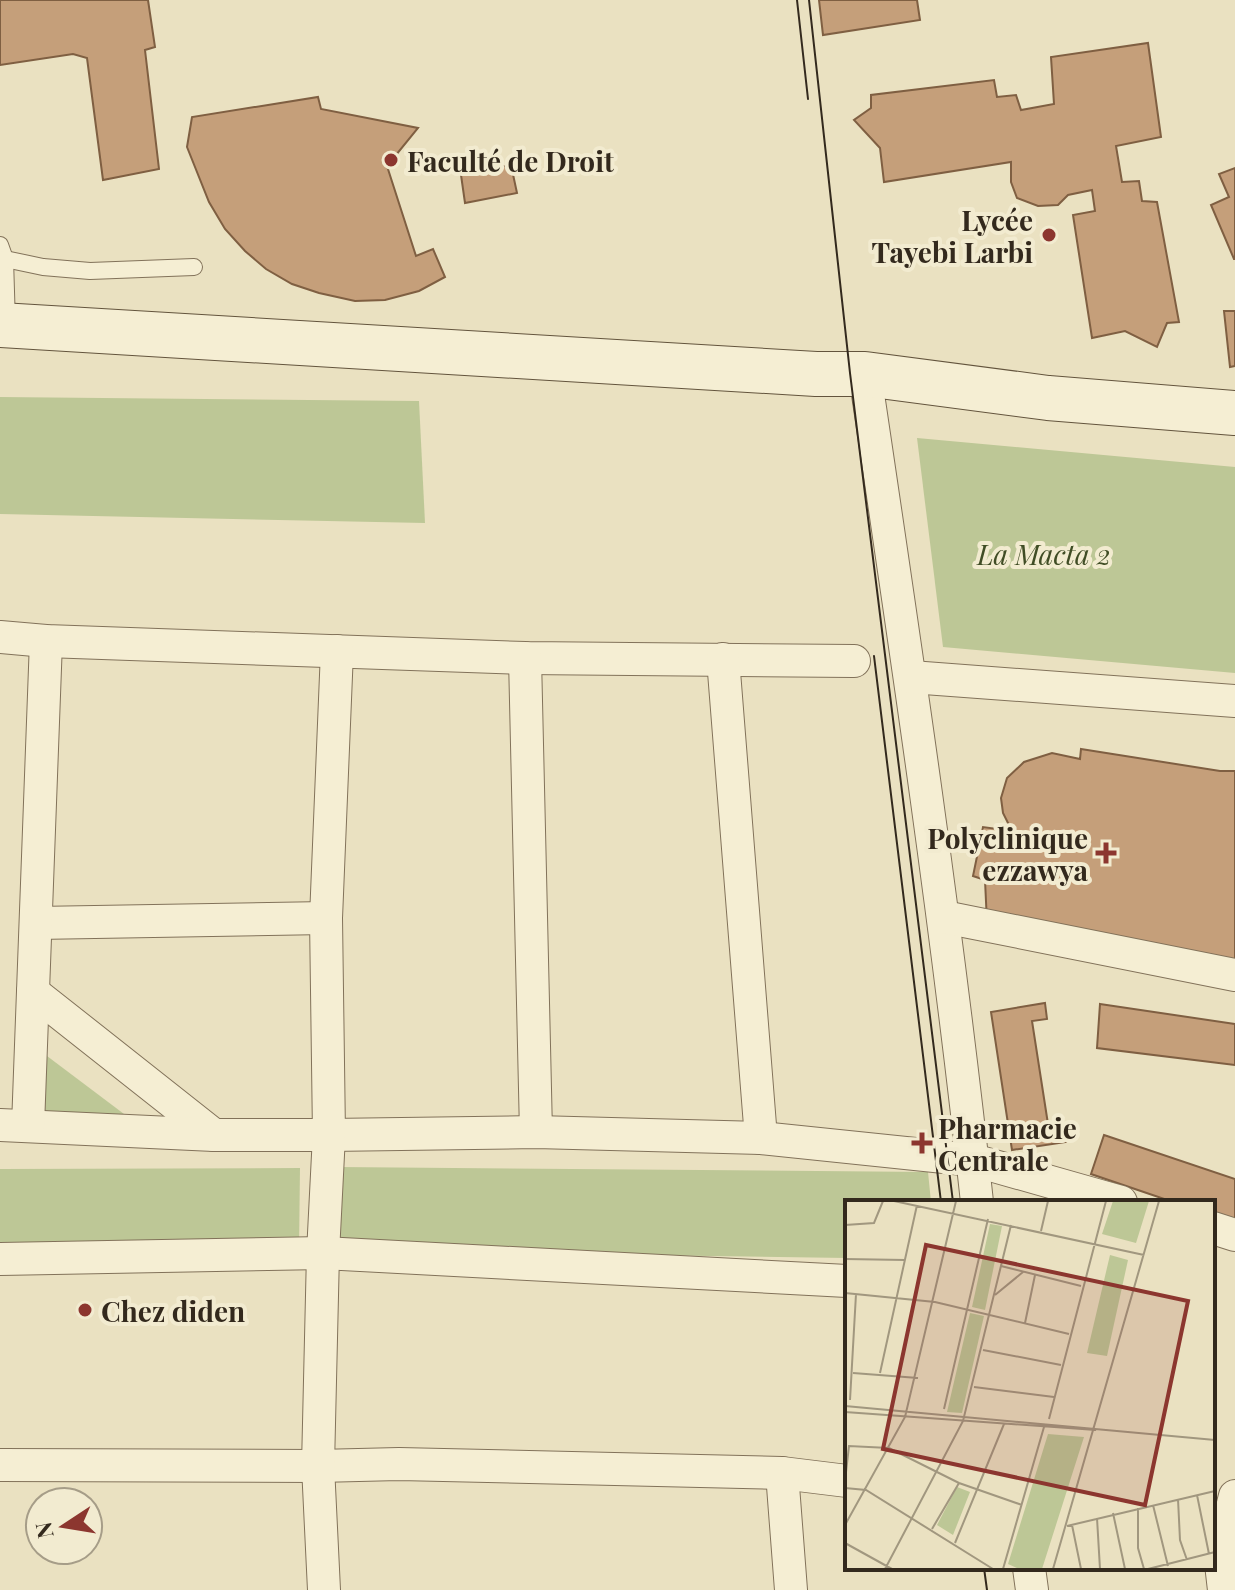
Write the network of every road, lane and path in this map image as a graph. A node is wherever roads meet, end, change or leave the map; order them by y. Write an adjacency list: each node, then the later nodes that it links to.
1 (2, 252): 2 (lane); 3 (lane)
2 (194, 267)
3 (4, 326): 4 (main road)
4 (865, 374): 5 (main road); 12 (street)
5 (1235, 413)
6 (0, 637): 7 (street)
7 (46, 641): 8 (street); 16 (street)
8 (337, 651): 9 (street); 15 (street)
9 (525, 658): 10 (street); 20 (street)
10 (723, 659): 11 (street); 23 (street)
11 (854, 661)
12 (911, 677): 13 (street); 14 (street)
13 (1235, 701)
14 (944, 917): 17 (street); 24 (street)
15 (326, 918): 16 (street); 22 (street)
16 (36, 923): 18 (street)
17 (1235, 975)
18 (33, 992): 19 (street); 21 (street)
19 (14, 1125): 21 (street)
20 (536, 1132): 22 (street); 23 (street)
21 (214, 1135): 22 (street)
22 (329, 1135): 29 (street)
23 (761, 1138): 24 (street)
24 (973, 1160): 25 (street); 26 (street)
25 (977, 1200)
26 (1114, 1200)
27 (1215, 1229): 28 (street)
28 (1235, 1235)
29 (323, 1253): 30 (street); 31 (street); 33 (street)
30 (0, 1259)
31 (845, 1281)
32 (0, 1465): 33 (street)
33 (318, 1466): 34 (street); 39 (street)
34 (782, 1473): 35 (street); 40 (street)
35 (845, 1481)
36 (1235, 1496): 37 (street)
37 (1223, 1555): 42 (street)
38 (1029, 1570): 41 (street)
39 (324, 1590)
40 (791, 1590)
41 (1032, 1590)
42 (1224, 1590)

